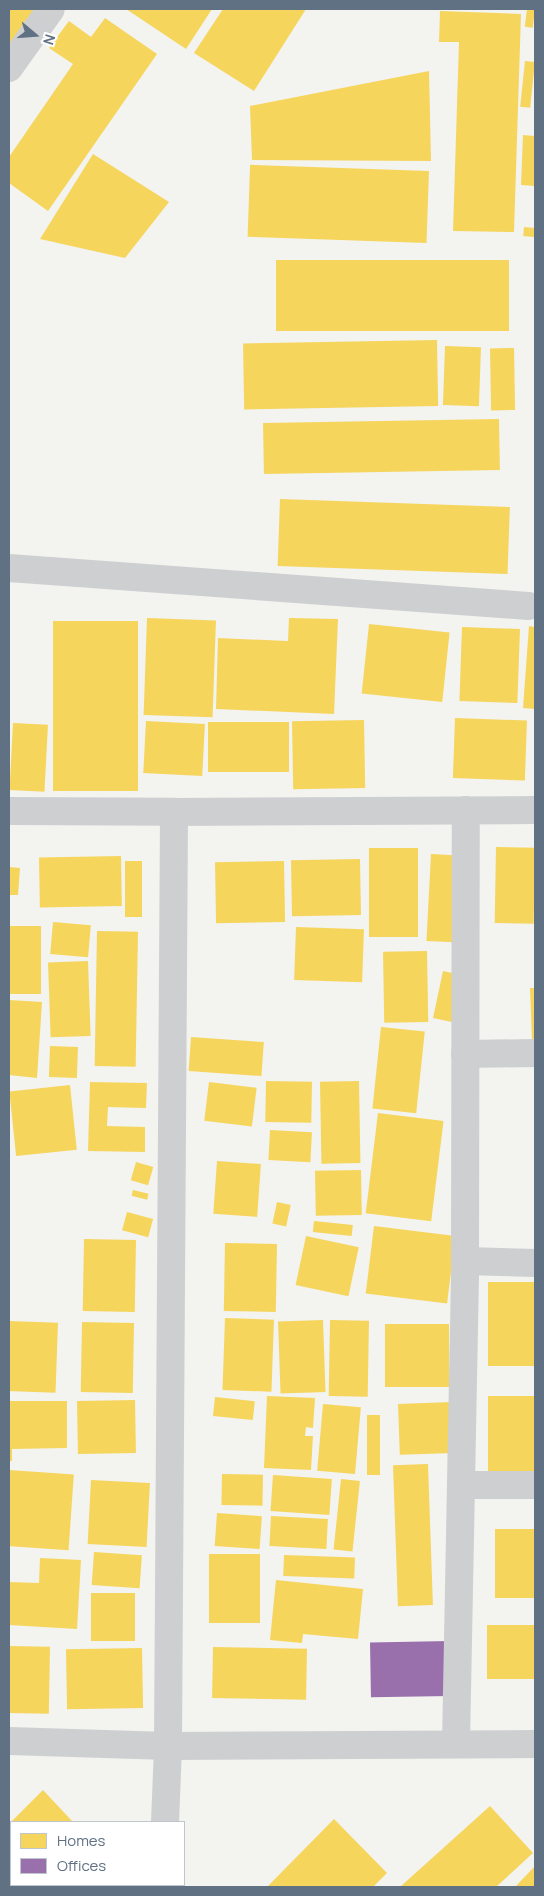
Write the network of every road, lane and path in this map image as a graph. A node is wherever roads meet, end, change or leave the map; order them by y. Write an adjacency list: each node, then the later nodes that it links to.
1 (51, 9): 2 (street)
2 (9, 68)
3 (9, 568): 4 (street)
4 (529, 606)
5 (466, 810): 6 (street); 8 (street); 10 (street)
6 (535, 810)
7 (9, 811): 8 (street)
8 (174, 812): 18 (street)
9 (535, 1053): 10 (street)
10 (465, 1054): 11 (street)
11 (465, 1262): 12 (street); 13 (street)
12 (535, 1263)
13 (462, 1485): 14 (street); 16 (street)
14 (535, 1485)
15 (9, 1742): 18 (street)
16 (456, 1744): 17 (street); 18 (street)
17 (535, 1744)
18 (168, 1746): 19 (street)
19 (165, 1821)

